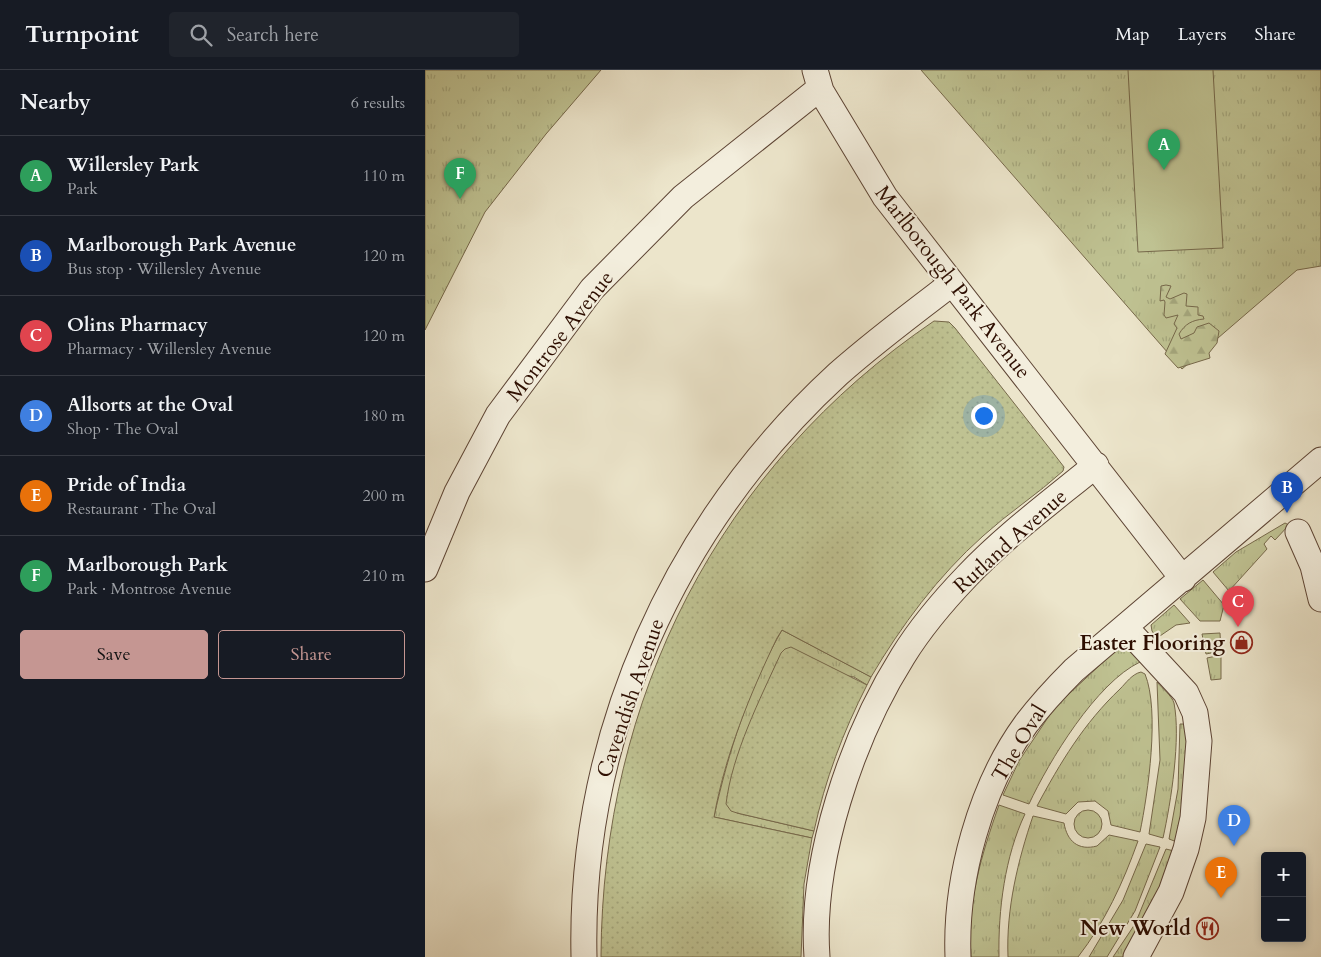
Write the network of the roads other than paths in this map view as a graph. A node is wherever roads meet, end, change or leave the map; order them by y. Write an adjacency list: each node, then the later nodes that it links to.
1 (817, 79): 2 (street, Marlborough Park Avenue); 5 (street, Montrose Avenue)
2 (951, 284): 4 (street, Marlborough Park Avenue); 11 (street, Cavendish Avenue)
3 (1321, 460): 8 (street, The Oval)
4 (1096, 465): 8 (street, Marlborough Park Avenue); 12 (street, Rutland Avenue)
5 (434, 522): 7 (street, Montrose Avenue)
6 (1298, 532): 9 (street)
7 (425, 569)
8 (1183, 578): 10 (street, The Oval)
9 (1321, 599)
10 (1125, 627): 13 (street, The Oval); 14 (street)
11 (584, 957)
12 (817, 957)
13 (957, 957)
14 (1136, 957)

